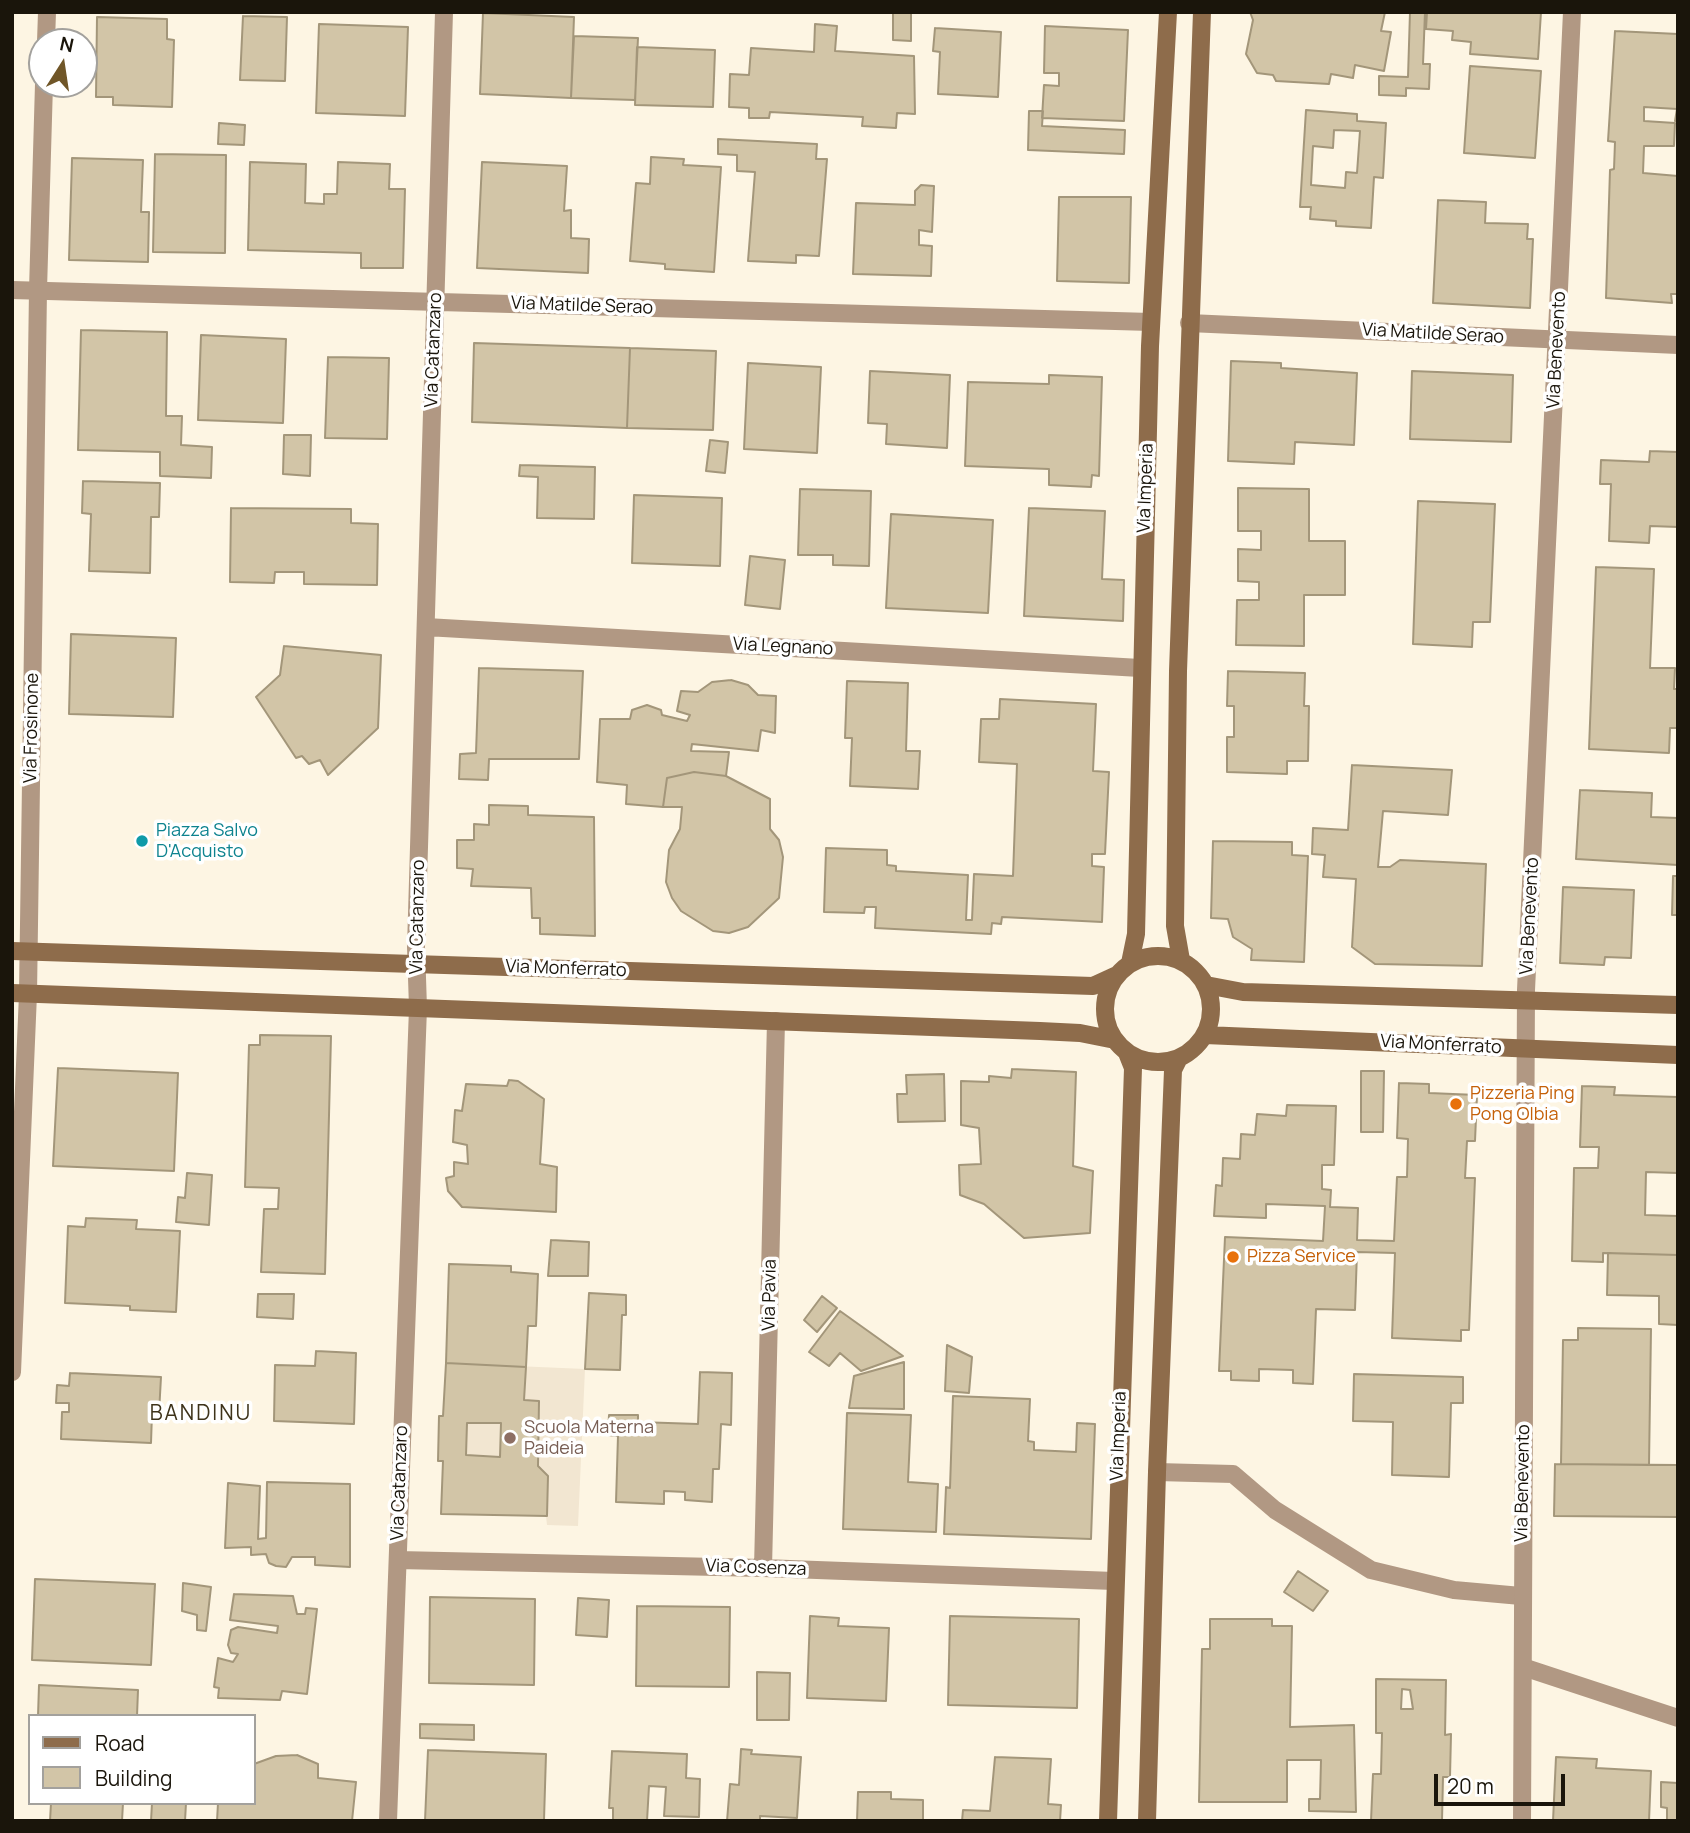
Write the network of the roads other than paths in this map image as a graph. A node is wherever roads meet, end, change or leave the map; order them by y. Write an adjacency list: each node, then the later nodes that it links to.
1 (444, 12): 8 (street, Via Catanzaro)
2 (1168, 12): 9 (street, Via Imperia)
3 (1202, 12): 10 (street)
4 (1572, 12): 11 (street, Via Benevento)
5 (44, 98): 7 (street, Via Frosinone)
6 (12, 290): 7 (street, Via Matilde Serao)
7 (38, 290): 8 (street, Via Matilde Serao); 15 (street, Via Frosinone)
8 (435, 302): 9 (street, Via Matilde Serao); 13 (street, Via Catanzaro)
9 (1151, 323): 14 (street, Via Imperia)
10 (1189, 323): 11 (street, Via Matilde Serao); 16 (street)
11 (1558, 340): 12 (street, Via Matilde Serao); 21 (street, Via Benevento)
12 (1678, 345)
13 (426, 627): 14 (street, Via Legnano); 17 (street, Via Catanzaro)
14 (1140, 668): 18 (street, Via Imperia)
15 (21, 951): 17 (street, Via Monferrato); 20 (street, Via Frosinone)
16 (1181, 960): 18 (street); 19 (street)
17 (416, 964): 18 (street, Via Monferrato); 23 (street, Via Catanzaro)
18 (1123, 969): 26 (street)
19 (1206, 985): 21 (street); 25 (street)
20 (20, 993): 23 (street); 30 (street, Via Frosinone)
21 (1526, 1000): 22 (street); 27 (street, Via Benevento)
22 (1678, 1005)
23 (418, 1008): 24 (street); 32 (street, Via Catanzaro)
24 (776, 1021): 26 (street); 33 (street, Via Pavia)
25 (1205, 1035): 27 (street, Via Monferrato); 29 (street)
26 (1121, 1046): 29 (street); 34 (street, Via Imperia)
27 (1528, 1049): 28 (street, Via Monferrato); 35 (street, Via Benevento)
28 (1678, 1055)
29 (1179, 1058): 31 (street)
30 (12, 1372)
31 (1157, 1472): 35 (street); 40 (street)
32 (398, 1560): 33 (street, Via Cosenza); 38 (street, Via Catanzaro)
33 (763, 1568): 34 (street, Via Cosenza)
34 (1114, 1581): 39 (street, Via Imperia)
35 (1521, 1596): 36 (street, Via Benevento)
36 (1523, 1667): 37 (street); 41 (street, Via Benevento)
37 (1678, 1718)
38 (388, 1821)
39 (1108, 1821)
40 (1147, 1821)
41 (1522, 1821)

